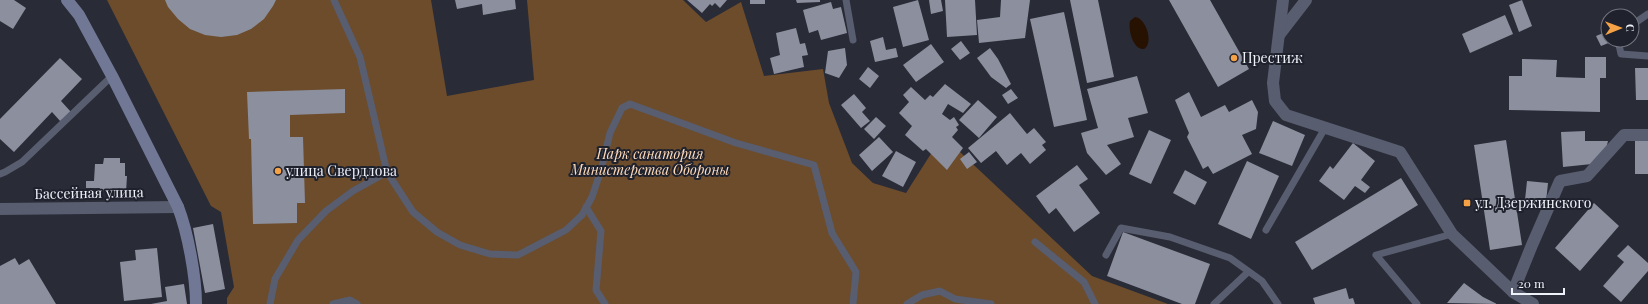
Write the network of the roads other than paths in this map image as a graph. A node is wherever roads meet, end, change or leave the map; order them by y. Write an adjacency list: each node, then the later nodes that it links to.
1 (67, 0): 10 (main road)
2 (334, 0): 13 (lane)
3 (846, 0): 7 (lane)
4 (1283, 0): 6 (street)
5 (1306, 0): 6 (street)
6 (1279, 35): 11 (street)
7 (852, 40)
8 (1620, 48): 9 (lane)
9 (1648, 56)
10 (112, 76): 14 (lane); 15 (main road)
11 (1326, 128): 18 (lane); 19 (street)
12 (1648, 135): 23 (street)
13 (387, 172): 16 (lane); 25 (lane)
14 (0, 174)
15 (178, 207): 17 (street, Бассейная улица); 24 (main road)
16 (586, 208): 28 (lane); 29 (lane)
17 (0, 209)
18 (1266, 230)
19 (1452, 234): 23 (street); 35 (lane)
20 (1035, 242): 32 (lane)
21 (1106, 255): 22 (lane)
22 (1248, 272): 33 (lane); 34 (lane)
23 (1513, 292): 36 (street)
24 (196, 304)
25 (270, 304)
26 (333, 304): 27 (lane)
27 (356, 304)
28 (605, 304)
29 (853, 304)
30 (907, 304): 31 (lane)
31 (991, 304)
32 (1095, 304)
33 (1214, 304)
34 (1278, 304)
35 (1417, 304)
36 (1533, 304)

